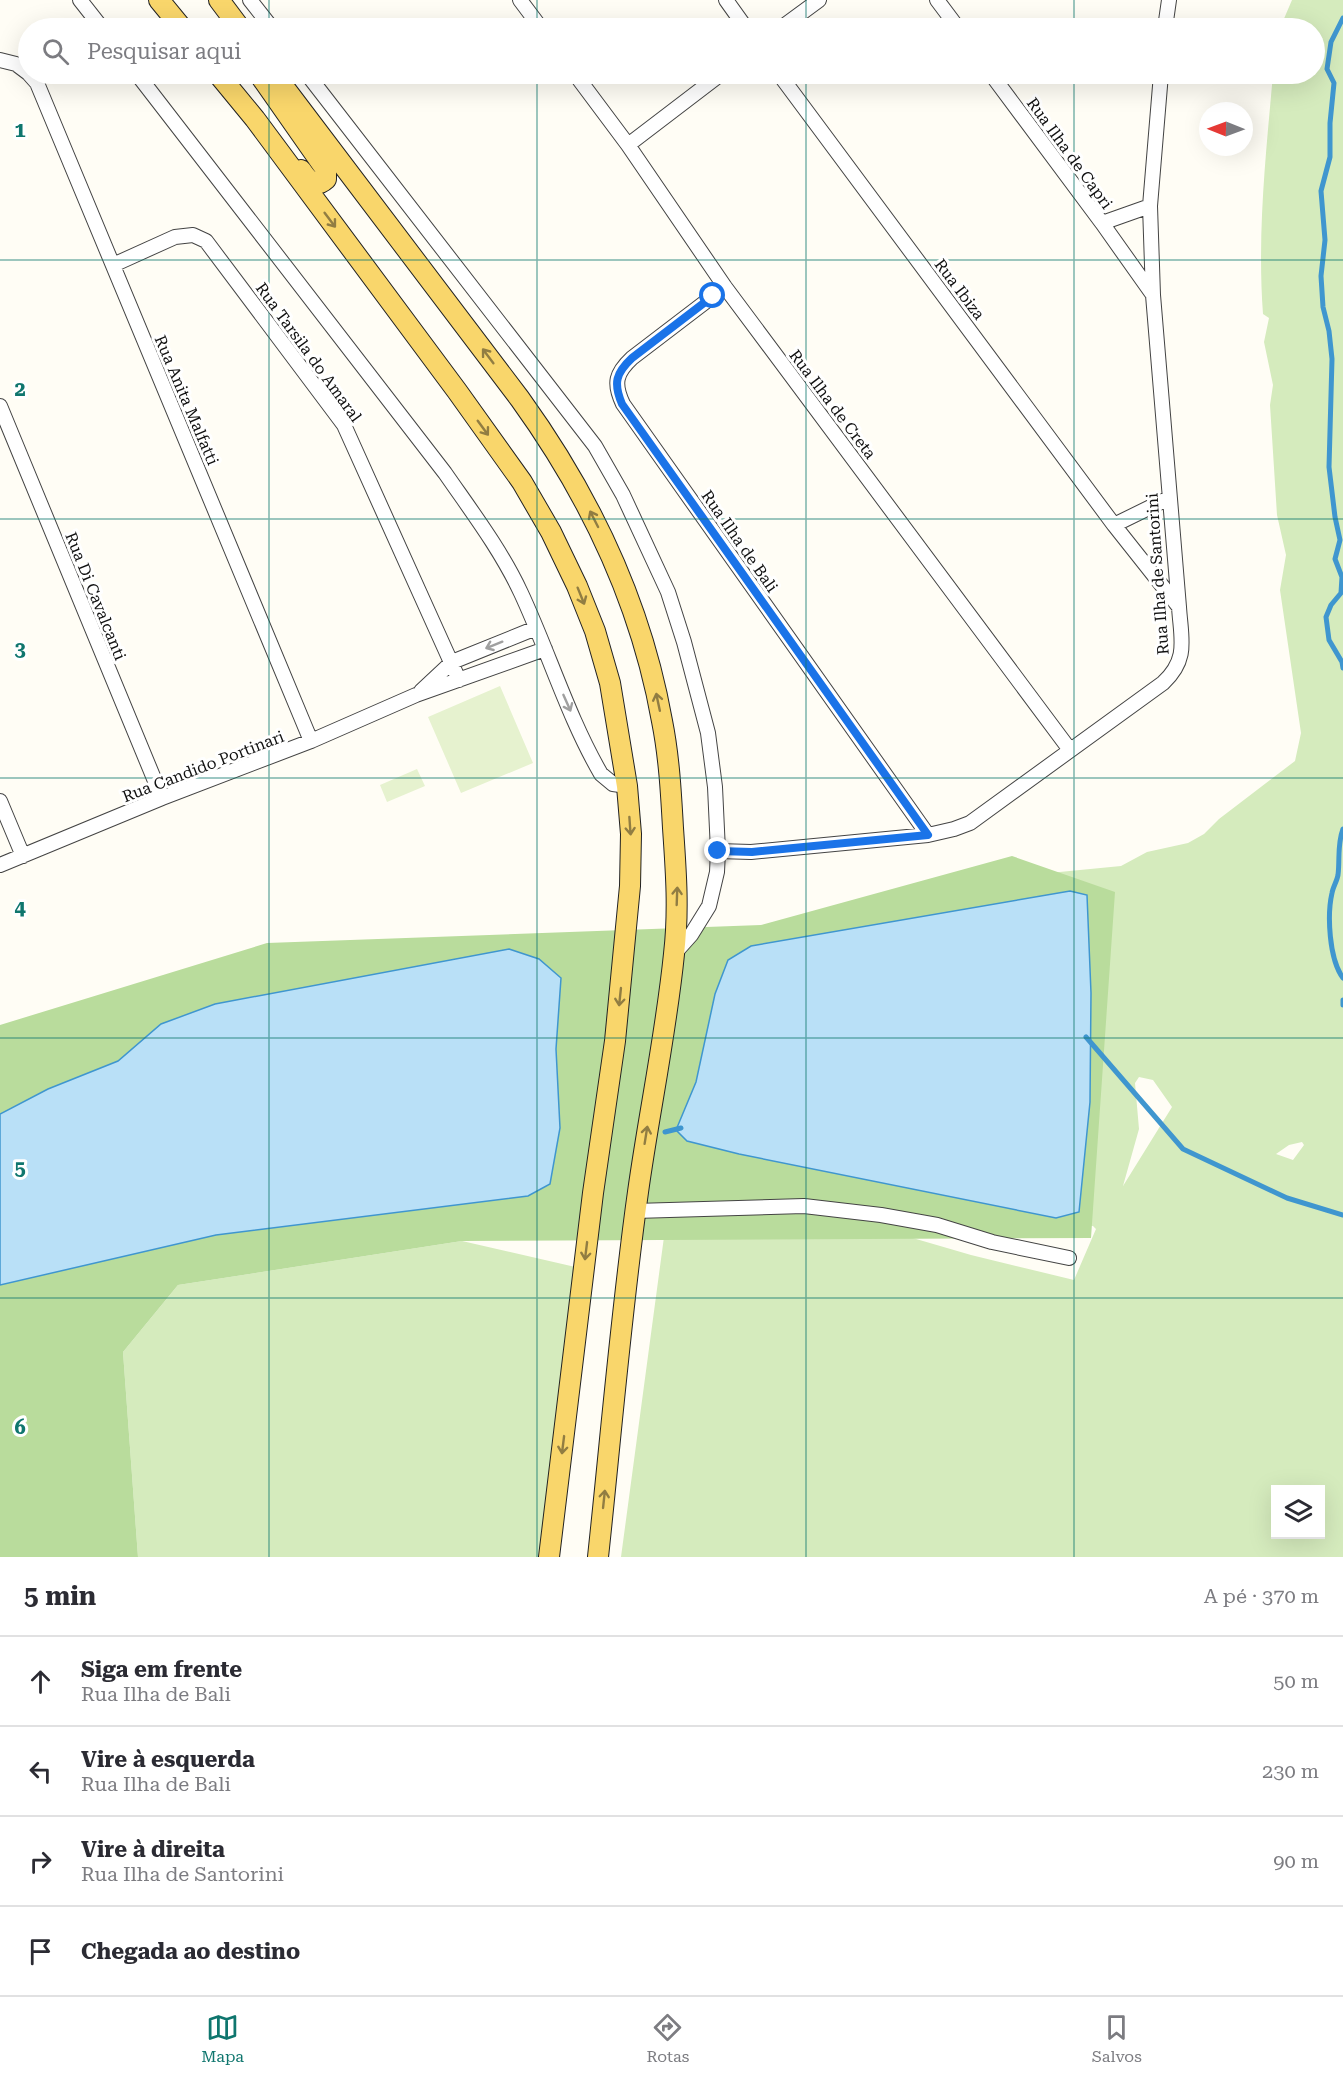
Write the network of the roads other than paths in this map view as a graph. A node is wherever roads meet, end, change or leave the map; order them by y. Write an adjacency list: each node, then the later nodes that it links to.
1 (80, 0): 10 (street)
2 (159, 0): 11 (main road)
3 (218, 0): 12 (main road); 13 (main road)
4 (250, 0): 14 (street)
5 (520, 0): 15 (street)
6 (726, 0): 16 (street)
7 (819, 0): 17 (street)
8 (937, 0): 18 (street)
9 (1166, 2): 19 (street)
10 (94, 18)
11 (174, 18)
12 (224, 18)
13 (232, 18)
14 (264, 18)
15 (534, 18)
16 (739, 18)
17 (795, 18)
18 (950, 18)
19 (1165, 18)
20 (0, 60): 21 (street, Rua Anita Malfatti)
21 (18, 65)
22 (37, 84): 37 (street, Rua Anita Malfatti)
23 (145, 84): 44 (street)
24 (226, 84): 33 (main road)
25 (266, 84): 33 (main road)
26 (282, 84): 58 (main road, one-way to 26)
27 (315, 84): 55 (street)
28 (582, 84): 34 (street, Rua Ilha de Creta)
29 (708, 84): 34 (street)
30 (786, 84): 42 (street, Rua Ibiza)
31 (998, 84): 36 (street, Rua Ilha de Capri)
32 (1160, 84): 35 (street, Rua Ilha de Santorini)
33 (255, 120): 51 (main road, one-way to 51)
34 (628, 145): 38 (street, Rua Ilha de Creta)
35 (1150, 206): 36 (street, Rua Ilha de Capri); 39 (street, Rua Ilha de Santorini)
36 (1102, 224): 39 (street, Rua Ilha de Capri)
37 (113, 265): 46 (street, Rua Tarsila do Amaral); 49 (street, Rua Anita Malfatti)
38 (724, 287): 50 (street, Rua Ilha de Creta); 54 (street, Rua Ilha de Bali)
39 (1152, 294): 41 (street, Rua Ilha de Santorini)
40 (0, 406): 52 (street, Rua Di Cavalcanti)
41 (1169, 498): 42 (street); 43 (street, Rua Ilha de Santorini)
42 (1114, 525): 43 (street, Rua Ibiza)
43 (1179, 607): 50 (street, Rua Ilha de Santorini)
44 (536, 628): 45 (street); 46 (street, Rua Candido Portinari, one-way to 46)
45 (545, 649): 47 (street, Rua Candido Portinari); 51 (street, one-way to 51)
46 (452, 662): 47 (street, Rua Tarsila do Amaral); 48 (street, Rua Candido Portinari)
47 (459, 680): 48 (street, Rua Candido Portinari)
48 (416, 695): 49 (street, Rua Candido Portinari)
49 (311, 741): 52 (street, Rua Candido Portinari)
50 (1070, 750): 54 (street, Rua Ilha de Santorini)
51 (627, 786): 61 (main road, one-way to 61)
52 (162, 798): 56 (street, Rua Candido Portinari)
53 (0, 801): 56 (street)
54 (928, 835): 55 (street, Rua Ilha de Santorini)
55 (718, 851): 58 (street)
56 (23, 856): 57 (street, Rua Candido Portinari)
57 (0, 865)
58 (674, 954): 59 (main road, one-way to 58)
59 (635, 1211): 60 (street); 62 (main road, one-way to 59)
60 (1069, 1258)
61 (549, 1557)
62 (598, 1557)

